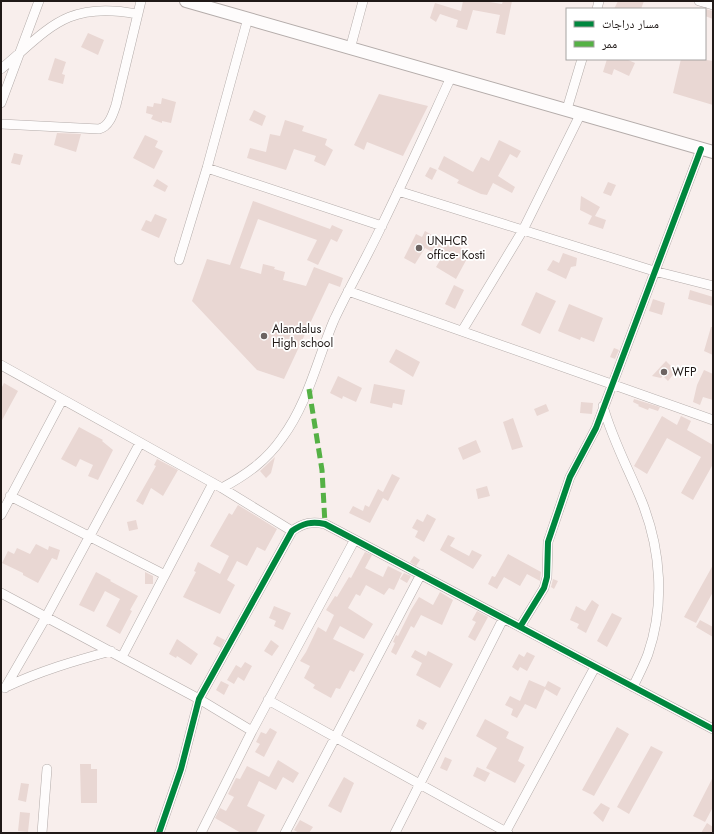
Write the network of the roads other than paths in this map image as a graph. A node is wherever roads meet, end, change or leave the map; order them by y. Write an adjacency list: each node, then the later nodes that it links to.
1 (39, 1): 10 (street)
2 (140, 1): 7 (street)
3 (186, 1): 8 (main road)
4 (363, 1): 9 (street)
5 (699, 1): 6 (street)
6 (713, 5)
7 (137, 14): 10 (street); 17 (street)
8 (248, 18): 9 (main road); 19 (street)
9 (350, 48): 13 (main road)
10 (18, 56): 12 (street); 14 (street)
11 (582, 60): 15 (street)
12 (1, 69)
13 (451, 77): 15 (main road); 20 (street)
14 (1, 104)
15 (567, 109): 16 (main road)
16 (581, 113): 18 (main road); 22 (street)
17 (1, 124)
18 (707, 150): 24 (street)
19 (207, 168): 21 (street); 23 (street)
20 (398, 191): 21 (street); 22 (street)
21 (382, 226): 26 (street)
22 (523, 230): 24 (street); 27 (street)
23 (179, 260)
24 (654, 271): 25 (street); 29 (street)
25 (713, 286)
26 (348, 291): 27 (street); 35 (street)
27 (462, 331): 29 (street)
28 (1, 365): 30 (street)
29 (612, 384): 31 (street); 32 (street)
30 (62, 400): 33 (street); 36 (street)
31 (603, 406): 46 (street); 50 (street)
32 (713, 420)
33 (140, 443): 34 (street); 39 (street)
34 (213, 483): 35 (street); 42 (street)
35 (222, 488): 38 (street)
36 (10, 496): 37 (street); 39 (street)
37 (1, 515)
38 (292, 531): 40 (street); 52 (street)
39 (90, 536): 42 (street); 44 (street)
40 (354, 541): 41 (street); 53 (street)
41 (421, 574): 45 (street); 56 (street)
42 (165, 575): 48 (street)
43 (1, 593): 44 (street)
44 (46, 617): 47 (street); 51 (street)
45 (503, 619): 46 (street); 58 (street)
46 (520, 627): 49 (street)
47 (111, 651): 48 (street); 51 (street)
48 (122, 657): 52 (street)
49 (595, 667): 50 (street); 59 (street)
50 (633, 687): 54 (street)
51 (3, 689)
52 (199, 699): 55 (street); 61 (street)
53 (268, 700): 55 (street); 56 (street)
54 (713, 730)
55 (252, 731): 62 (street)
56 (334, 738): 58 (street); 63 (street)
57 (47, 769): 60 (street)
58 (420, 784): 59 (street); 64 (street)
59 (506, 832)
60 (42, 833)
61 (159, 833)
62 (201, 833)
63 (285, 833)
64 (395, 833)

